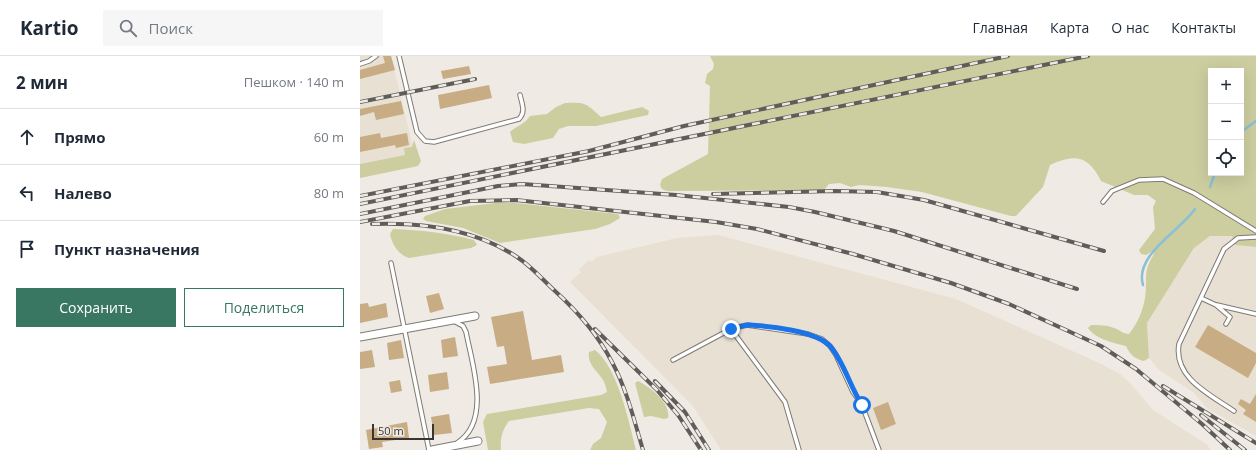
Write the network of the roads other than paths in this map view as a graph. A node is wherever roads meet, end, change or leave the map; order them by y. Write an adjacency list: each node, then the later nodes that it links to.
1 (376, 56): 3 (lane)
2 (399, 56): 4 (lane)
3 (360, 64)
4 (520, 96)
5 (1103, 202): 6 (lane)
6 (1256, 231)
7 (1256, 237): 9 (lane)
8 (391, 263): 15 (lane)
9 (1201, 298): 10 (lane); 19 (lane)
10 (1216, 305): 11 (lane); 14 (lane)
11 (1256, 314)
12 (476, 316): 13 (street)
13 (451, 320): 15 (street); 21 (lane)
14 (1226, 324)
15 (406, 329): 17 (street); 22 (lane)
16 (731, 329): 18 (lane); 23 (lane); 24 (lane)
17 (360, 337)
18 (673, 360)
19 (1234, 411)
20 (478, 441): 21 (street)
21 (453, 446): 22 (street)
22 (431, 450)
23 (799, 450)
24 (879, 450)

